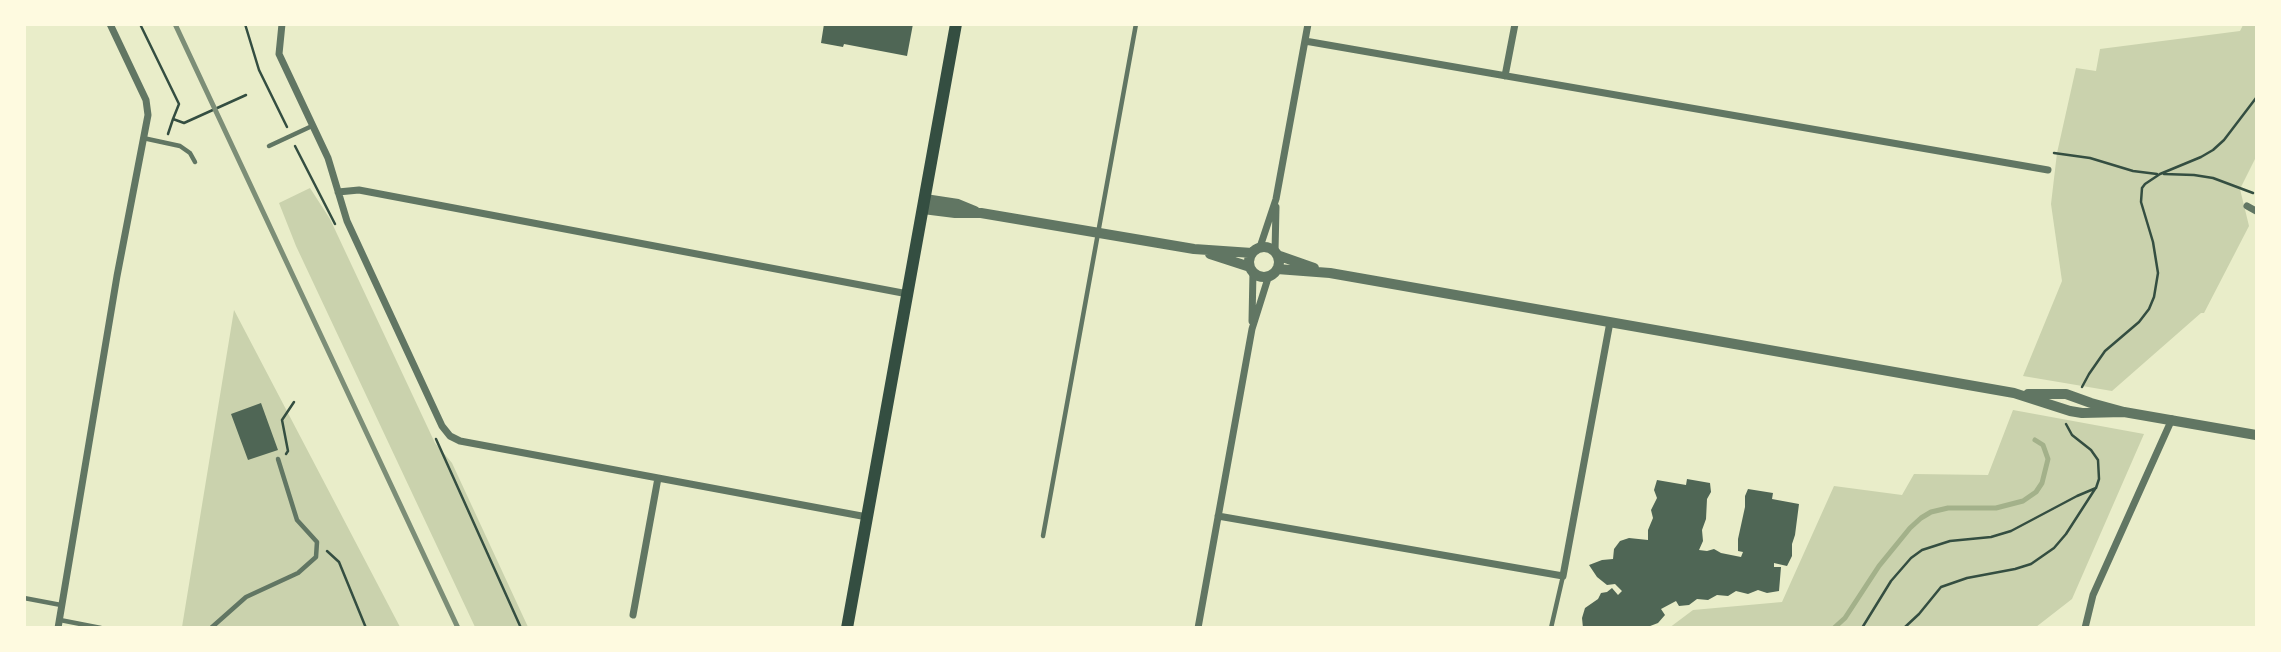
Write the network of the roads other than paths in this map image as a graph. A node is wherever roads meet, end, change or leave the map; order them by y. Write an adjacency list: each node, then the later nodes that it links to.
1 (110, 24): 10 (street)
2 (282, 24): 9 (street)
3 (956, 24): 16 (main road)
4 (1136, 24): 19 (lane)
5 (1308, 24): 7 (street)
6 (1515, 24): 8 (street)
7 (1305, 41): 8 (street); 15 (street)
8 (1505, 76): 13 (street)
9 (313, 126): 11 (lane); 14 (street)
10 (143, 138): 12 (lane); 40 (street)
11 (269, 146)
12 (195, 162)
13 (2048, 170)
14 (338, 192): 26 (street); 34 (street)
15 (1276, 199): 21 (street); 22 (street)
16 (924, 204): 19 (street); 26 (main road)
17 (2247, 206): 18 (street)
18 (2256, 211)
19 (1099, 233): 20 (street); 37 (lane)
20 (1194, 249): 21 (street); 23 (street)
21 (1256, 250): 22 (street); 23 (street)
22 (1276, 254): 24 (street); 25 (street)
23 (1252, 270): 24 (street); 28 (street)
24 (1273, 272): 25 (street); 28 (street)
25 (1330, 273): 27 (street)
26 (908, 294): 36 (main road)
27 (1610, 322): 29 (street); 38 (street)
28 (1252, 329): 35 (street)
29 (2014, 393): 30 (street); 30 (street)
30 (2124, 411): 31 (street)
31 (2172, 419): 32 (street); 48 (street)
32 (2256, 435)
33 (278, 459): 44 (lane)
34 (658, 478): 36 (street); 41 (street)
35 (1218, 516): 38 (street); 46 (street)
36 (867, 517): 45 (main road)
37 (1042, 536)
38 (1563, 576): 47 (lane)
39 (24, 598): 40 (lane)
40 (62, 605): 42 (street)
41 (633, 615)
42 (59, 624): 43 (lane)
43 (101, 628)
44 (211, 628)
45 (847, 628)
46 (1198, 628)
47 (1551, 628)
48 (2085, 628)

